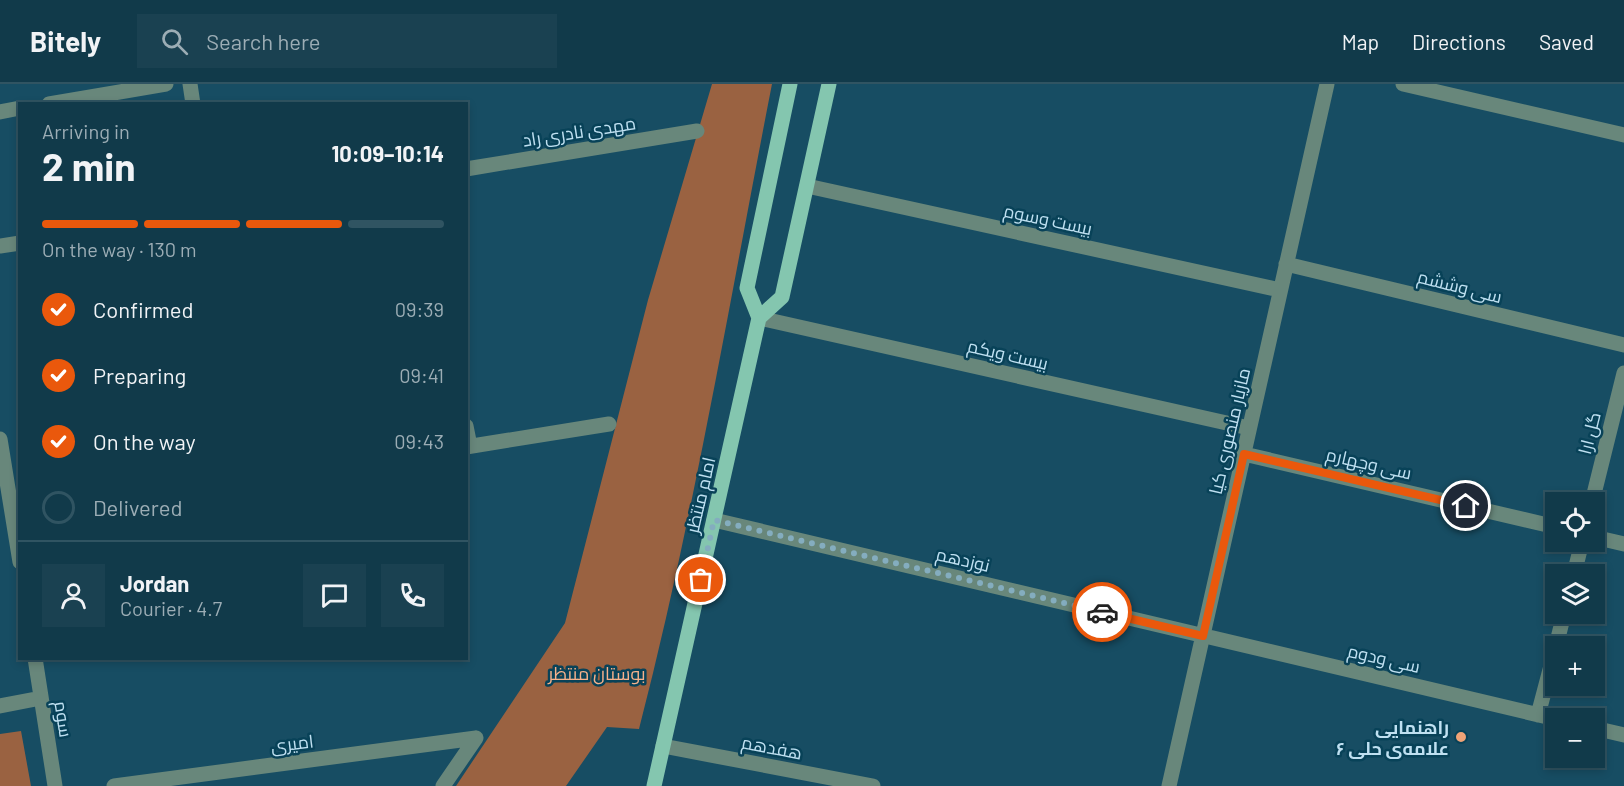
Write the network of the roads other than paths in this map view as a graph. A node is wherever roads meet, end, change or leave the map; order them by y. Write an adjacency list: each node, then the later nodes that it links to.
1 (166, 84): 7 (street)
2 (190, 84): 8 (street)
3 (790, 84): 19 (main road)
4 (830, 84): 14 (main road)
5 (1327, 84): 17 (street, مازیار منصوری کیا)
6 (1403, 84): 12 (street)
7 (61, 102)
8 (193, 102)
9 (18, 108): 10 (street)
10 (0, 112)
11 (697, 131): 13 (street, مهدی نادری راد)
12 (1624, 135)
13 (468, 169)
14 (807, 186): 18 (street, بیست وسوم); 19 (main road)
15 (18, 243): 16 (street)
16 (0, 246)
17 (1286, 264): 18 (street, مازیار منصوری کیا); 20 (street, سی وششم)
18 (1280, 290): 23 (street, مازیار منصوری کیا)
19 (759, 318): 23 (street, بیست ویکم); 29 (main road, امام منتظر)
20 (1624, 345)
21 (1624, 373): 27 (street, گل ارا)
22 (609, 424): 25 (street)
23 (1249, 428): 26 (street, مازیار منصوری کیا)
24 (0, 438): 28 (street)
25 (468, 447)
26 (1244, 454): 30 (street, سی وچهارم); 34 (street, مازیار منصوری کیا)
27 (1594, 492)
28 (11, 519): 33 (street)
29 (714, 520): 34 (street, نوزدهم); 43 (main road, امام منتظر)
30 (1545, 524)
31 (1605, 539): 32 (street)
32 (1624, 543)
33 (18, 552)
34 (1203, 636): 39 (street, سی ودوم); 49 (street, مازیار منصوری کیا)
35 (35, 660): 37 (street, سوم)
36 (1545, 689): 39 (street)
37 (41, 698): 38 (street); 44 (street, سوم)
38 (0, 706)
39 (1538, 715): 40 (street, سی ودوم)
40 (1545, 717)
41 (1605, 731): 42 (street)
42 (1624, 735)
43 (663, 746): 47 (main road, امام منتظر); 48 (street, هفدهم)
44 (55, 786)
45 (114, 786): 46 (street, امیری)
46 (443, 786)
47 (654, 786)
48 (873, 786)
49 (1169, 786)

